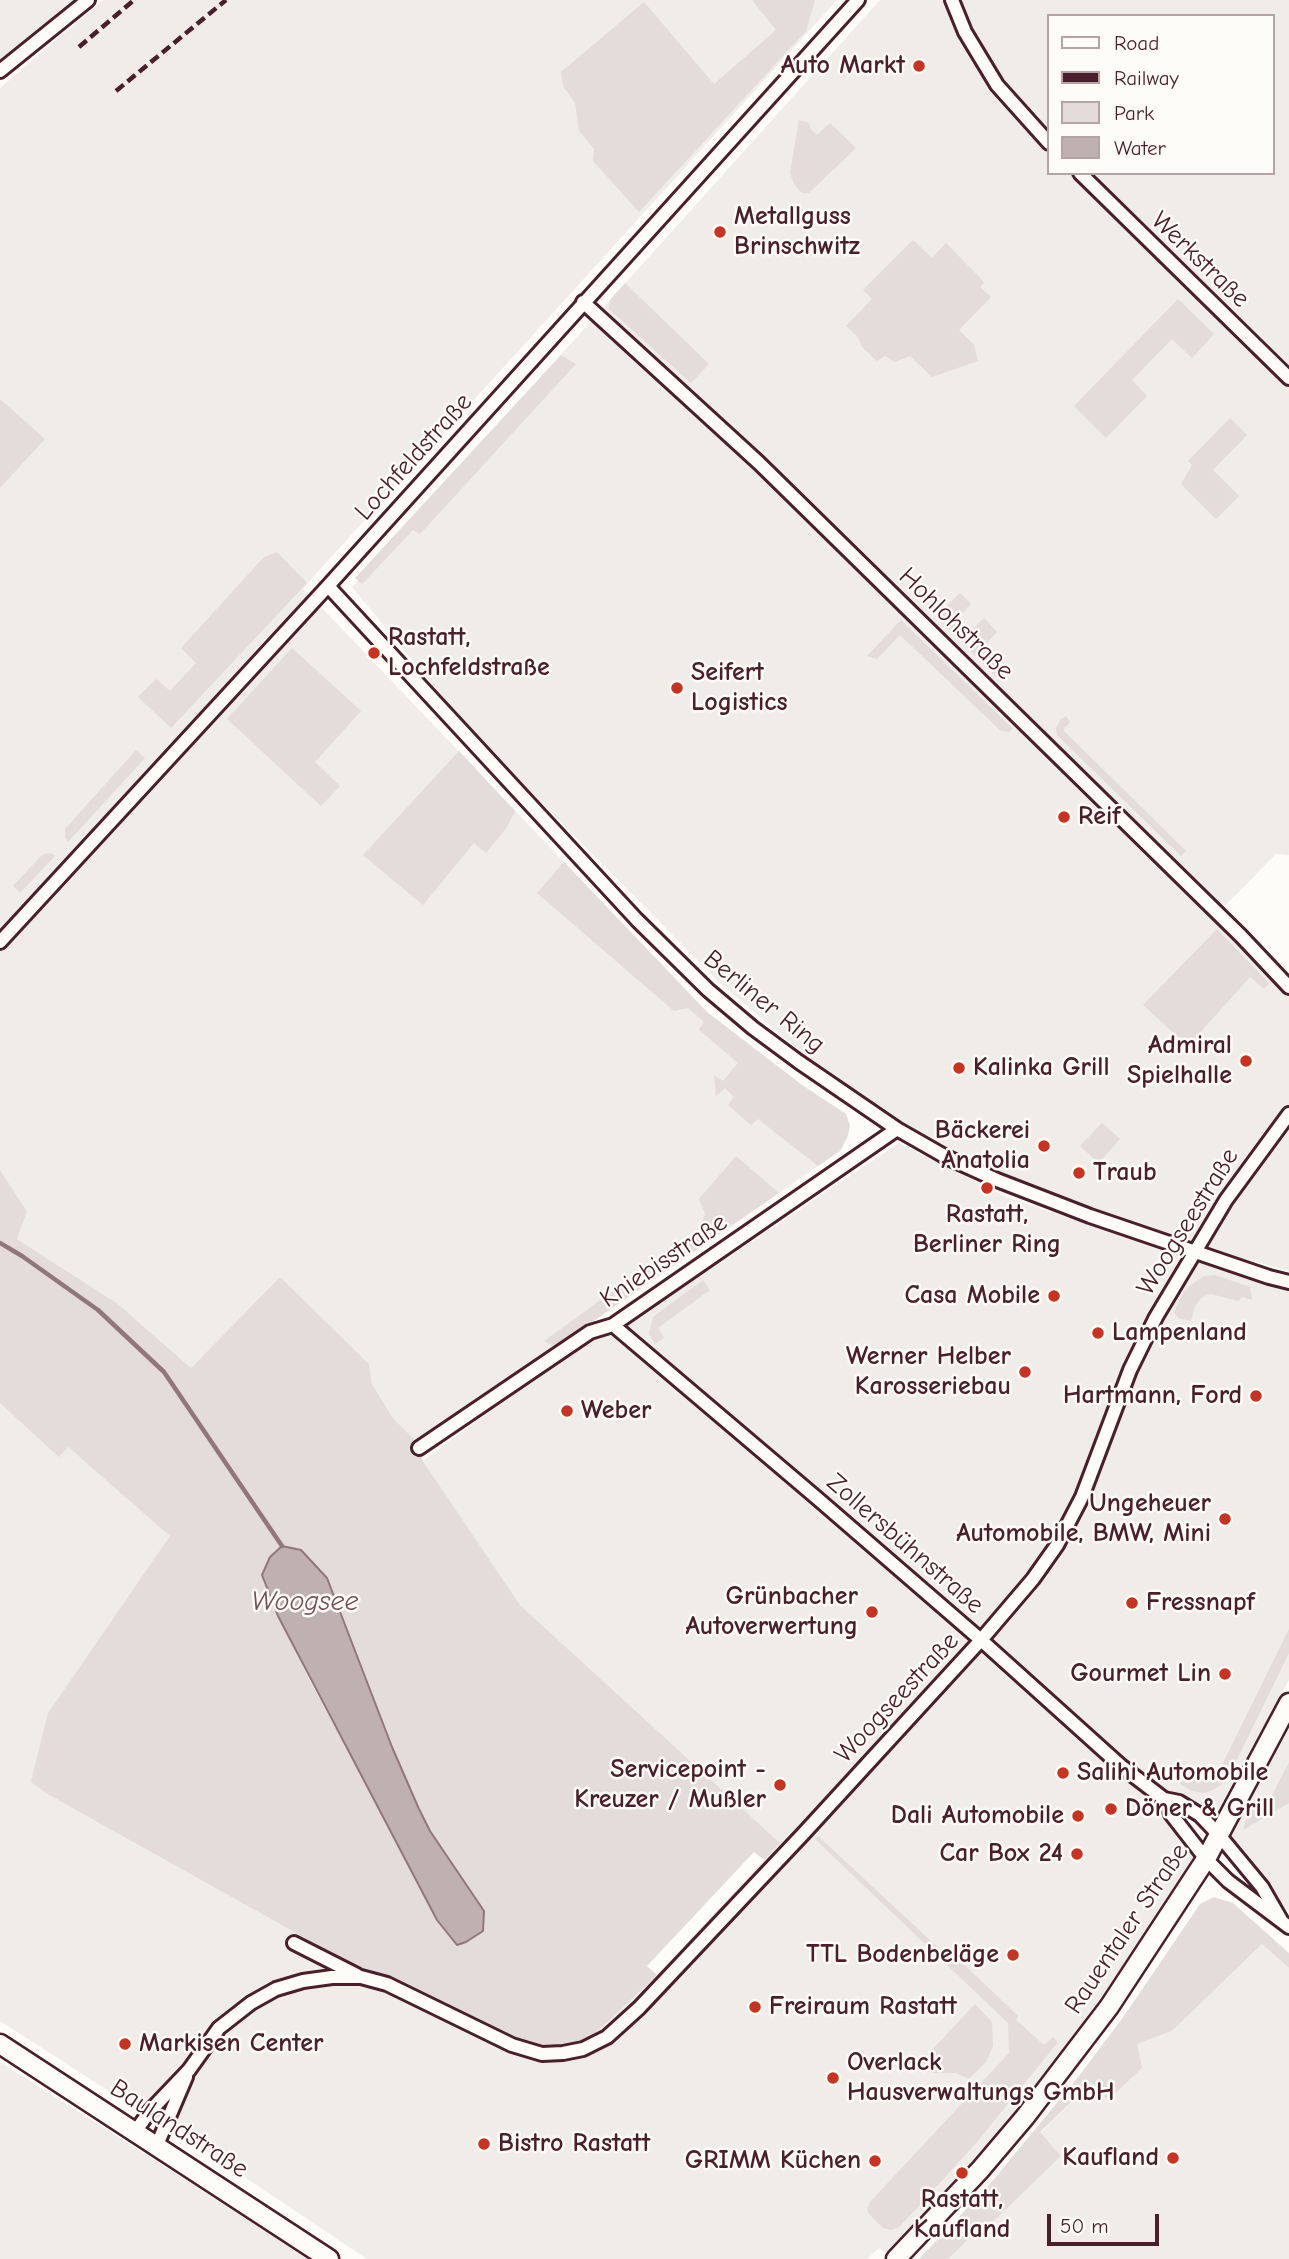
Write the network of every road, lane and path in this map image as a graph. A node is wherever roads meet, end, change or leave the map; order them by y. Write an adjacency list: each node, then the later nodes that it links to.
1 (88, 0): 4 (street)
2 (858, 0): 7 (street, Lochfeldstraße)
3 (952, 0): 5 (street)
4 (0, 71)
5 (1048, 142)
6 (1082, 175): 8 (street, Werkstraße)
7 (583, 303): 9 (street, Lochfeldstraße); 11 (street, Hohlohstraße)
8 (1289, 379)
9 (328, 586): 10 (street, Lochfeldstraße); 13 (street, Berliner Ring)
10 (0, 942)
11 (1289, 987)
12 (1289, 1114): 14 (street, Woogseestraße)
13 (897, 1129): 14 (street, Berliner Ring); 16 (street, Kniebisstraße)
14 (1193, 1252): 15 (street, Berliner Ring); 18 (street, Woogseestraße)
15 (1289, 1282)
16 (613, 1325): 17 (street, Kniebisstraße); 18 (street, Zollersbühnstraße)
17 (419, 1448)
18 (981, 1640): 20 (street, Zollersbühnstraße); 25 (street, Woogseestraße)
19 (1289, 1703): 21 (street, Rauentaler Straße)
20 (1164, 1799): 21 (street, Zollersbühnstraße); 22 (street, Zollersbühnstraße)
21 (1219, 1835): 22 (street, Rauentaler Straße); 23 (street, Zollersbühnstraße)
22 (1206, 1859): 23 (street, Zollersbühnstraße); 31 (street, Rauentaler Straße)
23 (1285, 1924)
24 (294, 1943): 25 (street, Woogseestraße)
25 (361, 1977): 27 (street, Woogseestraße)
26 (0, 2044): 28 (street, Baulandstraße)
27 (189, 2070): 28 (street, Woogseestraße); 29 (street, Woogseestraße)
28 (135, 2132): 29 (street, Baulandstraße)
29 (157, 2145): 30 (street, Baulandstraße)
30 (330, 2259)
31 (896, 2259)

